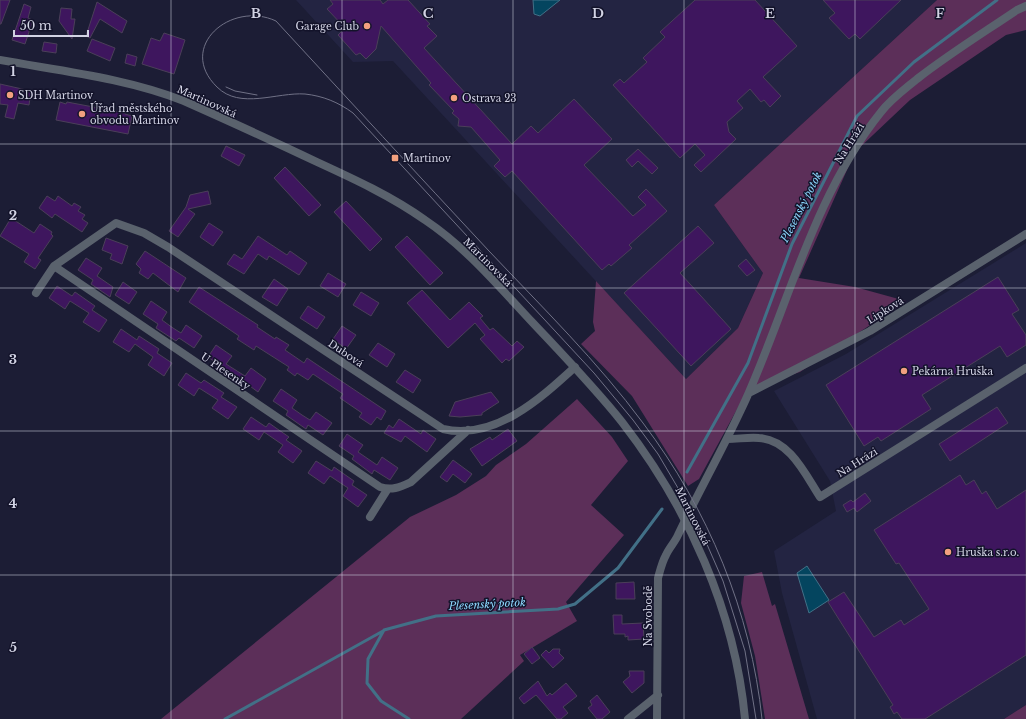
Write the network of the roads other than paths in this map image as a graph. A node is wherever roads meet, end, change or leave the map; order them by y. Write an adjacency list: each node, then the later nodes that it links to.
1 (1026, 6): 8 (street, Na Hrázi)
2 (0, 60): 6 (street, Martinovská)
3 (1026, 234): 8 (street, Lipková)
4 (54, 266): 5 (street); 9 (street, Dubová); 11 (street, U Plesenky)
5 (36, 293)
6 (574, 367): 9 (street, Dubová); 13 (street, Martinovská)
7 (1026, 368): 10 (street, Na Hrázi)
8 (749, 393): 10 (street, Na Hrázi)
9 (468, 430): 11 (street)
10 (728, 439): 13 (street, Na Hrázi)
11 (387, 490): 12 (street)
12 (370, 517)
13 (685, 520): 14 (street, Na Svobodě); 17 (street, Martinovská)
14 (658, 695): 15 (street); 16 (street, Na Svobodě)
15 (628, 719)
16 (657, 719)
17 (745, 719)

